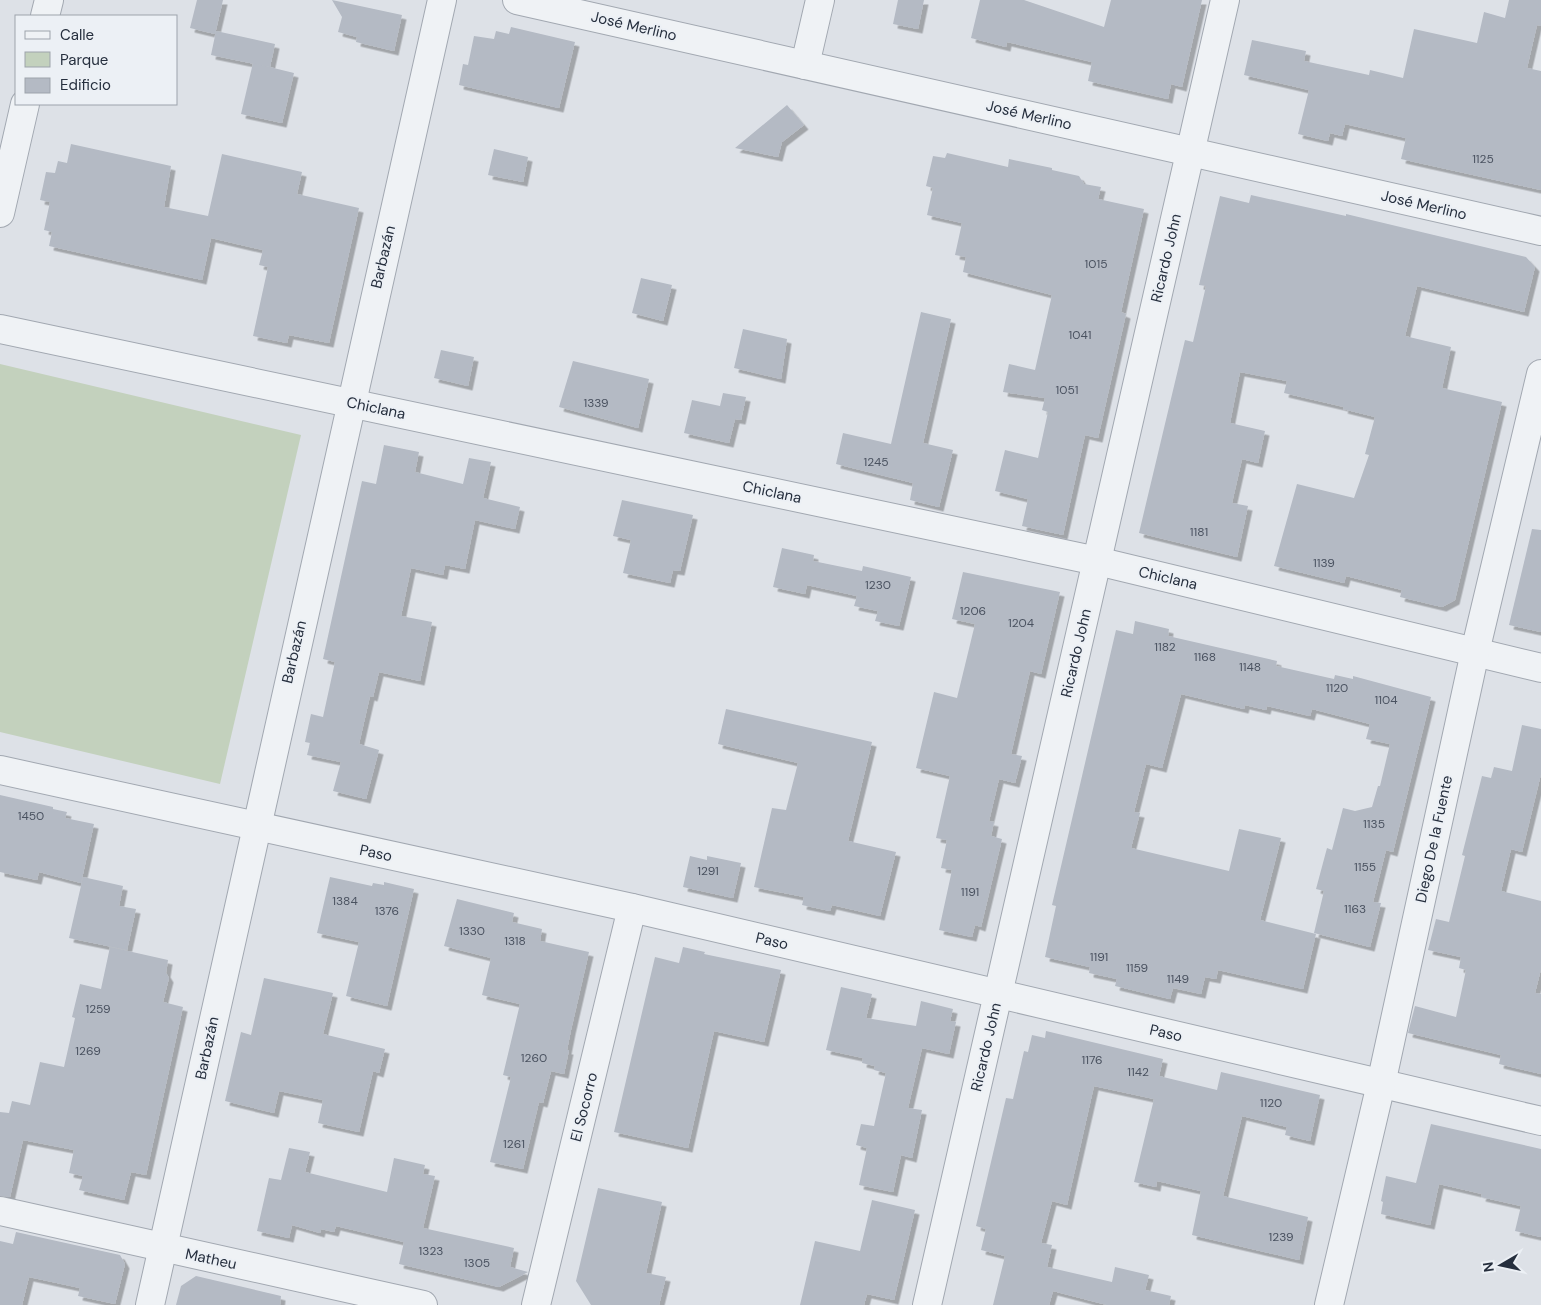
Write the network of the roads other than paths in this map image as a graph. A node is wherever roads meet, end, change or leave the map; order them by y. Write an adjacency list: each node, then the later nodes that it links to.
1 (48, 0): 6 (street)
2 (442, 0): 14 (street, Barbazán)
3 (517, 0): 7 (street, José Merlino)
4 (820, 0): 7 (street)
5 (1225, 0): 9 (street, Ricardo John)
6 (45, 15)
7 (805, 64): 9 (street, José Merlino)
8 (25, 105): 10 (street)
9 (1190, 152): 11 (street, José Merlino); 15 (street, Ricardo John)
10 (0, 213)
11 (1541, 232)
12 (0, 329): 14 (street, Chiclana)
13 (1541, 374): 16 (street, Diego De la Fuente)
14 (350, 403): 15 (street, Chiclana); 19 (street, Barbazán)
15 (1097, 561): 16 (street, Chiclana); 21 (street, Ricardo John)
16 (1475, 652): 17 (street, Chiclana); 22 (street, Diego De la Fuente)
17 (1541, 668)
18 (0, 770): 19 (street, Paso)
19 (255, 826): 20 (street, Paso); 25 (street, Barbazán)
20 (632, 908): 21 (street, Paso); 28 (street, El Socorro)
21 (998, 993): 22 (street, Paso); 29 (street, Ricardo John)
22 (1381, 1084): 23 (street, Paso); 30 (street, Diego De la Fuente)
23 (1541, 1121)
24 (0, 1211): 25 (street, Matheu)
25 (163, 1248): 26 (street, Barbazán); 27 (street, Matheu)
26 (150, 1305)
27 (423, 1305)
28 (536, 1305)
29 (927, 1305)
30 (1329, 1305)

